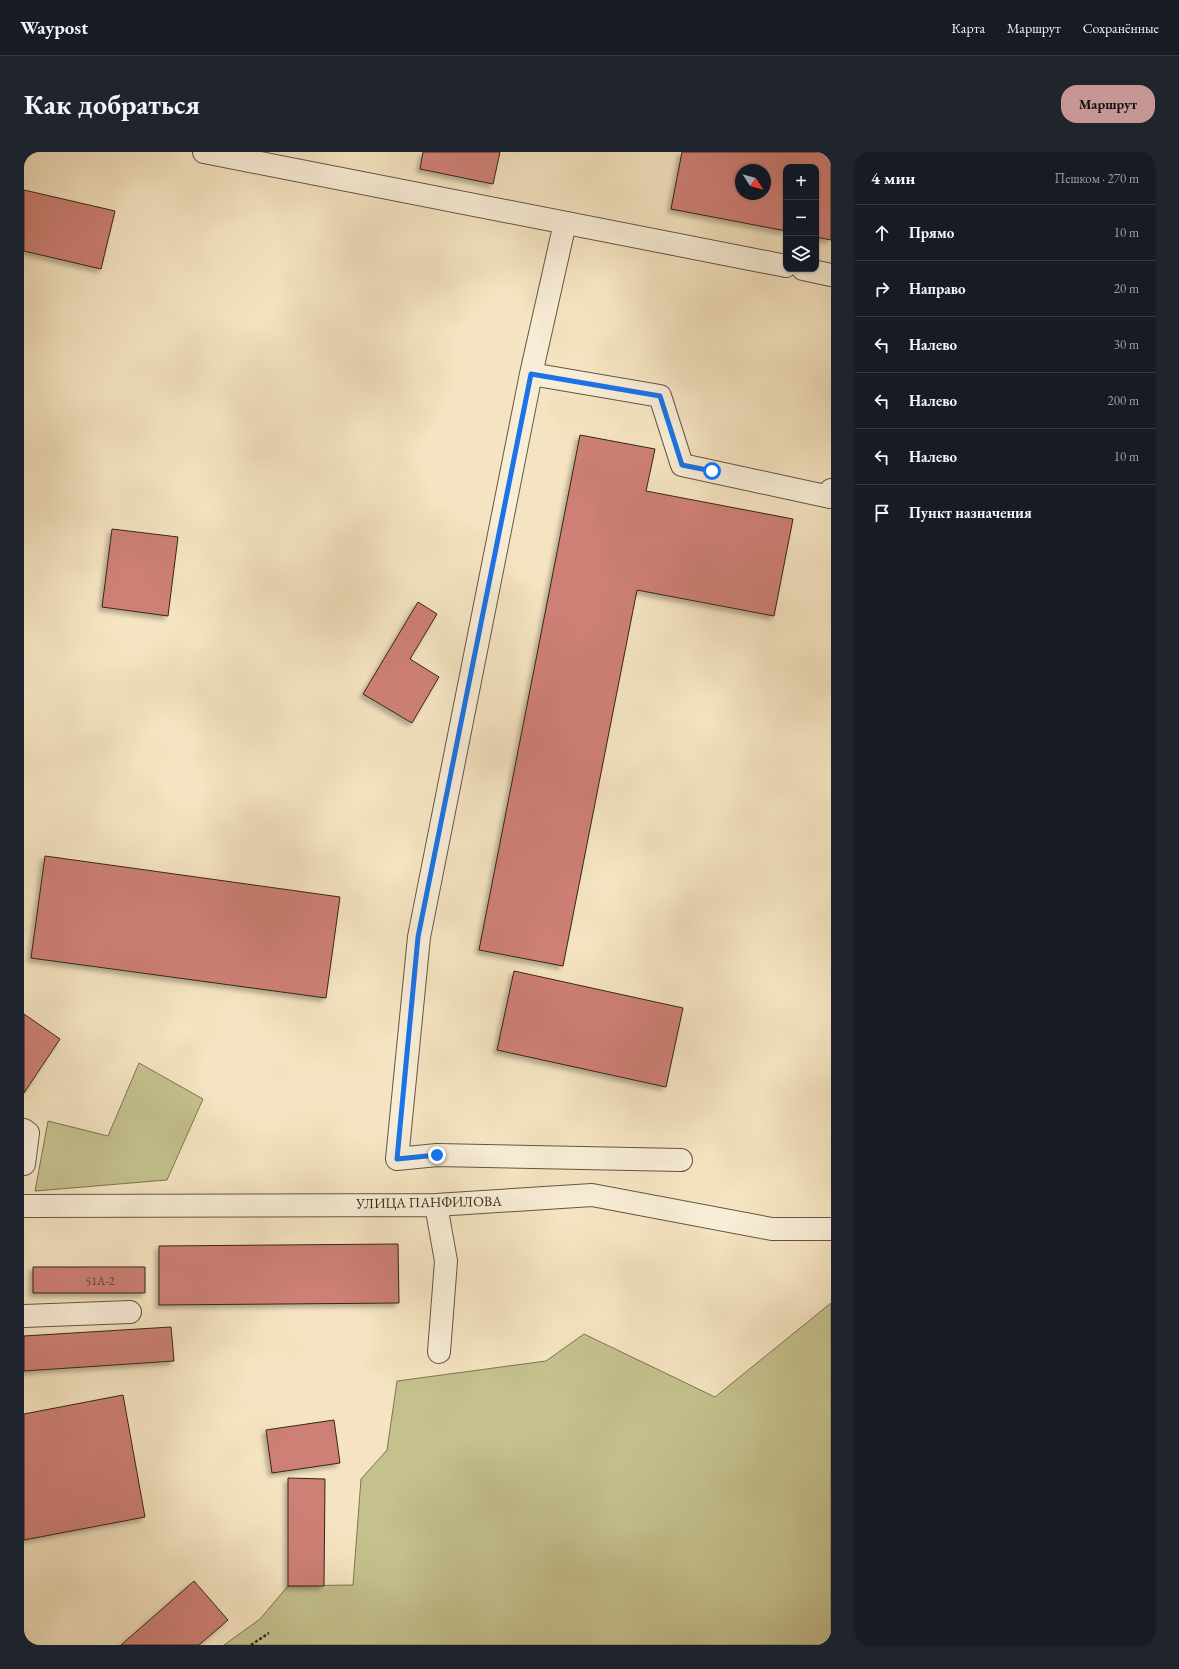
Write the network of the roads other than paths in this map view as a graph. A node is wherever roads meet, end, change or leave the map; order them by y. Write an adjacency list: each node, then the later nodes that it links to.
1 (204, 152): 2 (street)
2 (565, 223): 3 (street); 6 (street)
3 (783, 265)
4 (819, 272): 5 (street)
5 (831, 274)
6 (531, 374): 7 (street); 9 (street)
7 (831, 490)
8 (24, 1130): 10 (street)
9 (681, 1160)
10 (24, 1164)
11 (436, 1205): 12 (street, УЛИЦА ПАНФИЛОВА); 13 (street, УЛИЦА ПАНФИЛОВА); 16 (street)
12 (24, 1206)
13 (831, 1229)
14 (130, 1312): 15 (street)
15 (24, 1316)
16 (439, 1352)

